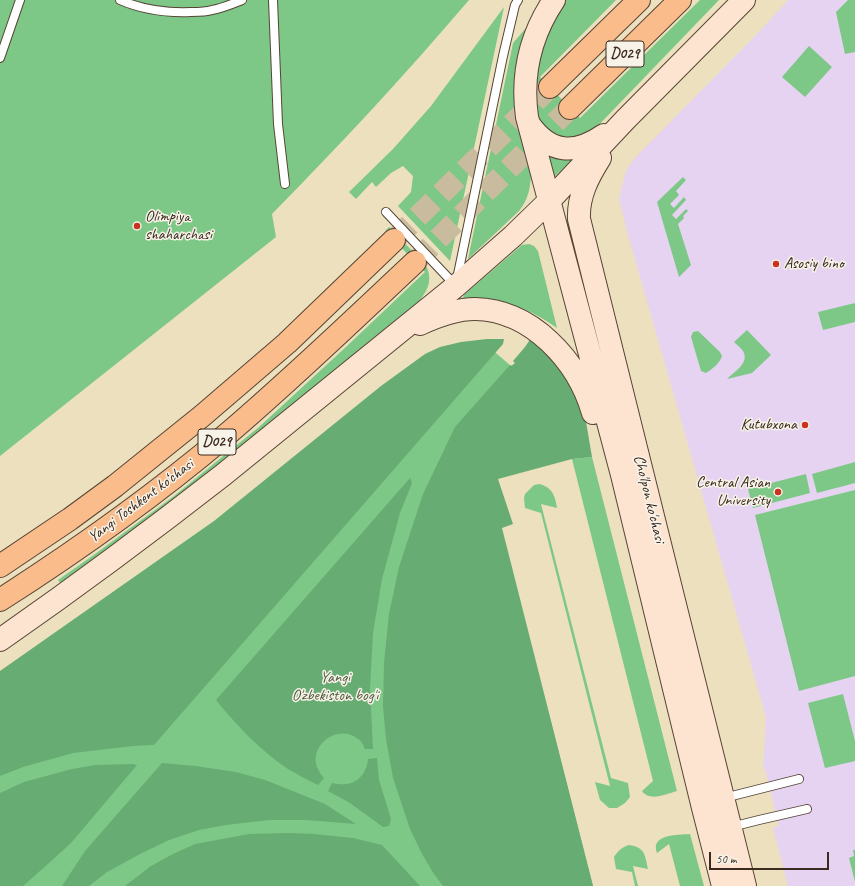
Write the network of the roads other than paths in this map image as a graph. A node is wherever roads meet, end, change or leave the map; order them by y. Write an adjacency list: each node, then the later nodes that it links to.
1 (20, 0): 10 (lane)
2 (120, 0): 3 (lane)
3 (242, 0)
4 (273, 0): 15 (lane)
5 (518, 0): 20 (lane)
6 (554, 0): 14 (main road, Cho'lpon ko'chasi)
7 (639, 0): 11 (highway)
8 (680, 0): 12 (highway, D029)
9 (744, 0): 13 (main road)
10 (0, 58)
11 (550, 87)
12 (570, 108)
13 (625, 120): 14 (main road); 16 (main road); 28 (main road, Cho'lpon ko'chasi)
14 (529, 123): 16 (main road, Cho'lpon ko'chasi)
15 (285, 184)
16 (549, 201): 20 (main road); 22 (main road, Cho'lpon ko'chasi)
17 (386, 212): 20 (lane)
18 (394, 240): 23 (highway, Yangi Toshkent ko‘chasi / D029)
19 (415, 262): 24 (highway, Yangi Toshkent ko‘chasi / D029)
20 (456, 286): 21 (main road)
21 (373, 353): 22 (main road); 25 (main road)
22 (641, 555): 28 (main road, Cho'lpon ko'chasi)
23 (0, 566)
24 (0, 600)
25 (0, 640)
26 (799, 779): 28 (lane)
27 (807, 809): 28 (lane)
28 (717, 811): 29 (main road, Cho'lpon ko'chasi); 30 (main road, Cho'lpon ko'chasi)
29 (723, 886)
30 (745, 886)

